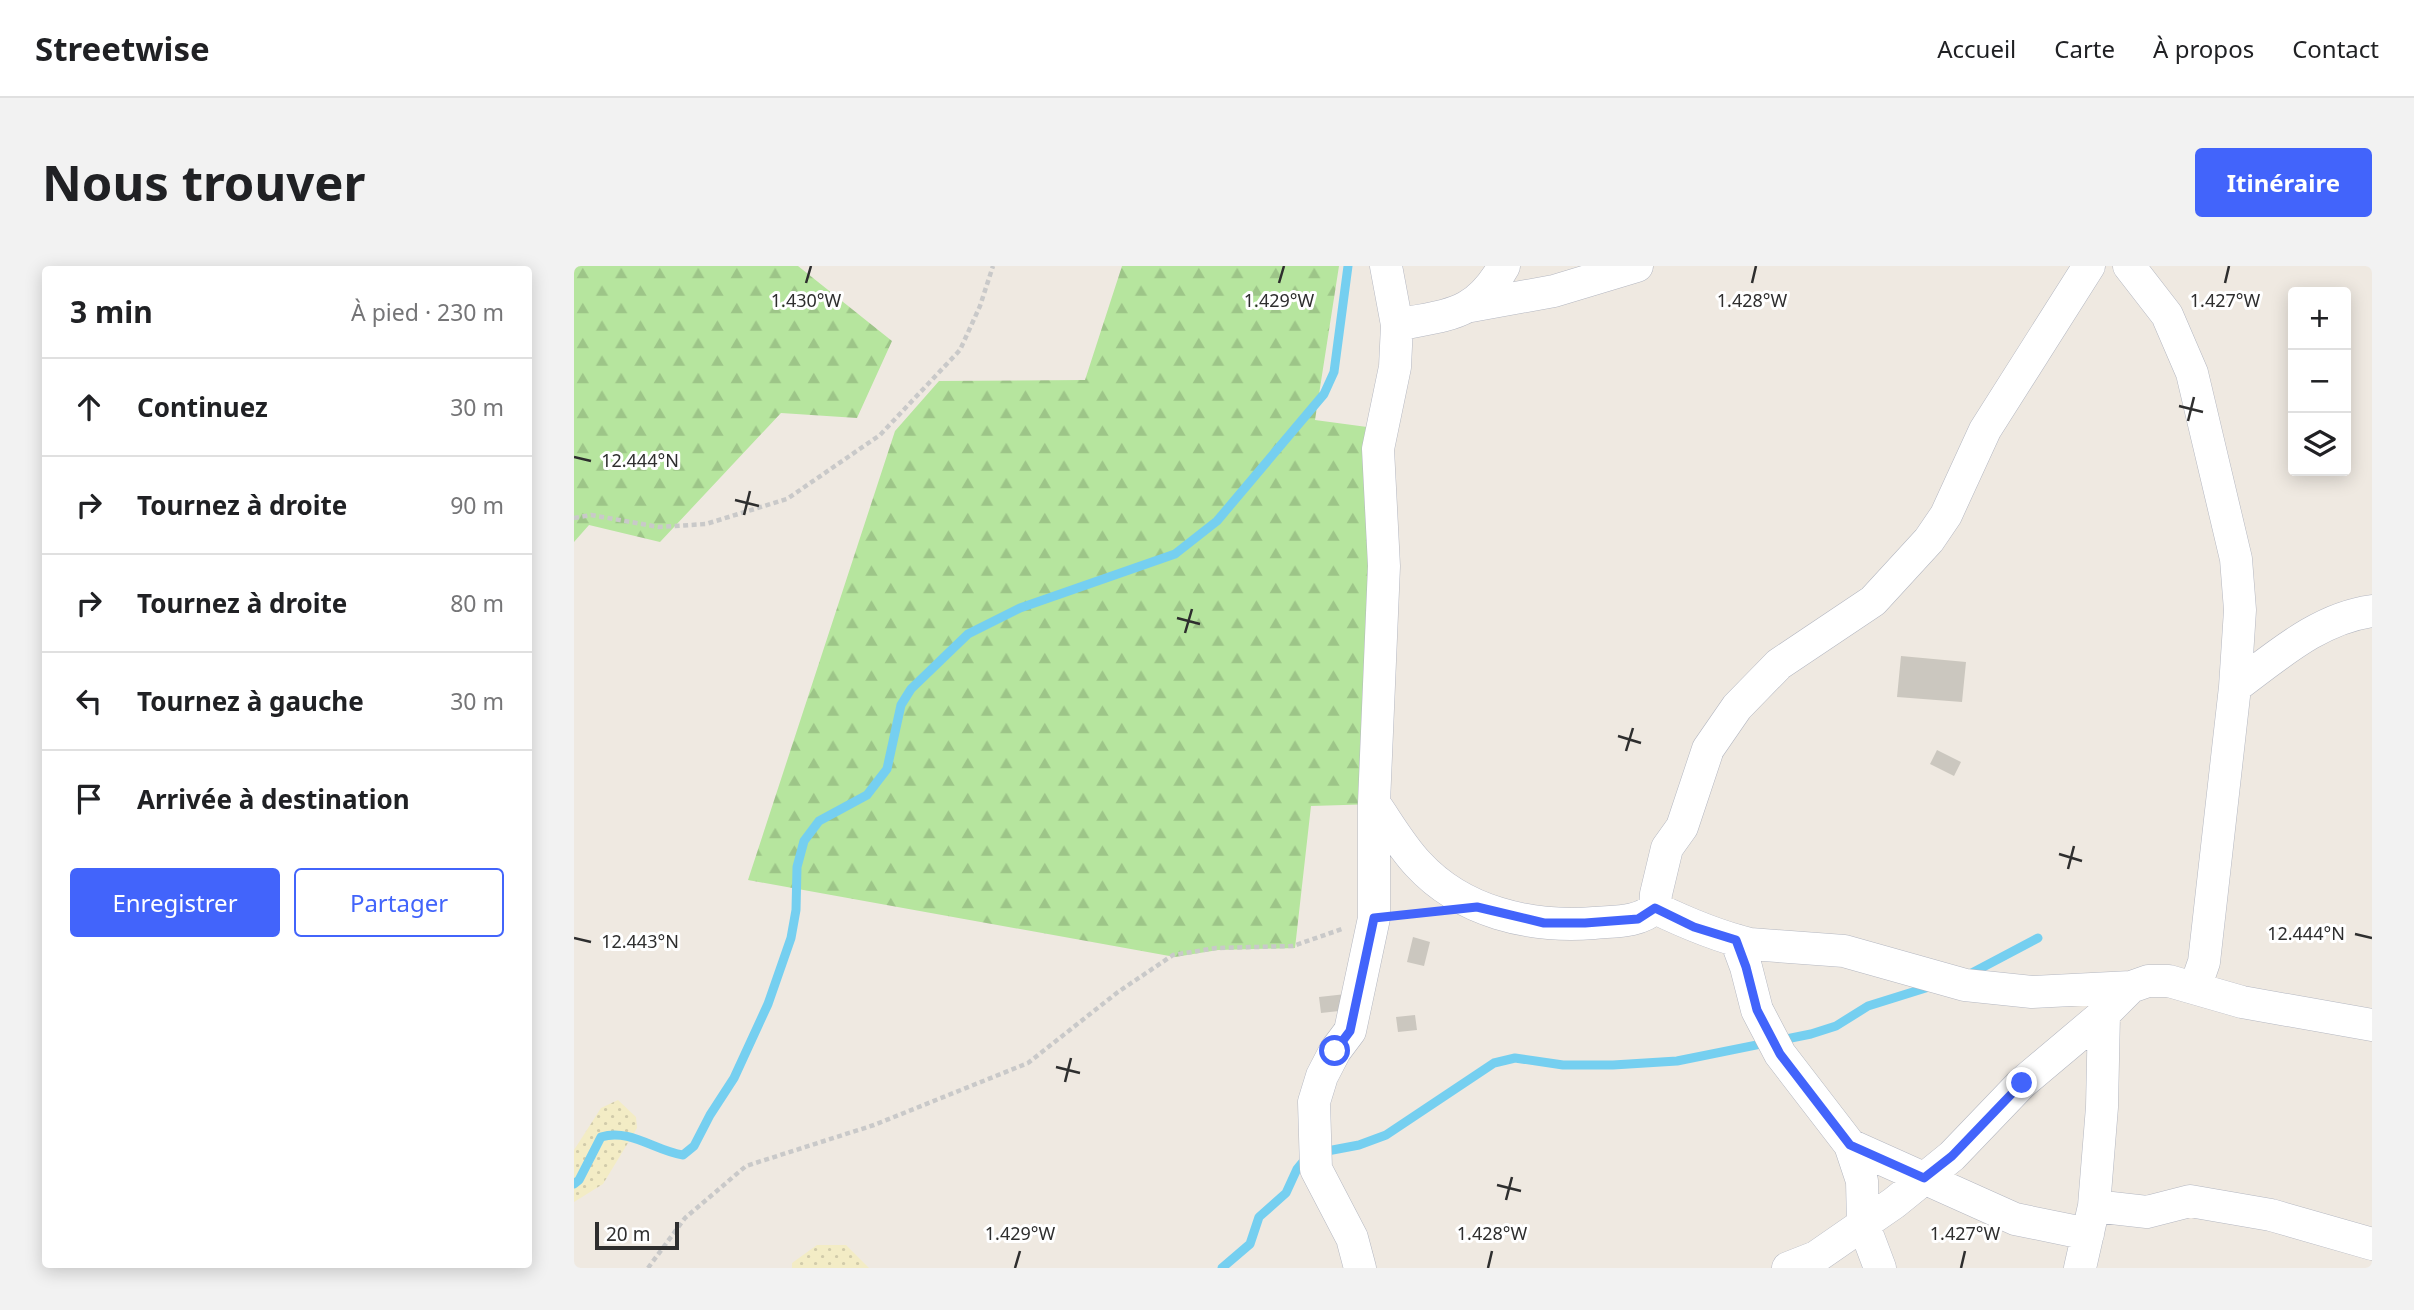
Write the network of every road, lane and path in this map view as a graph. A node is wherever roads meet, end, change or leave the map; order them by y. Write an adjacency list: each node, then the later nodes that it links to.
1 (993, 266): 9 (path)
2 (1386, 266): 8 (street)
3 (1504, 266): 7 (street)
4 (1637, 266): 7 (street)
5 (2129, 266): 11 (street)
6 (2084, 268): 14 (street)
7 (1471, 306): 8 (street)
8 (1397, 325): 12 (street)
9 (574, 518)
10 (2372, 611): 11 (street)
11 (2235, 687): 18 (street)
12 (1374, 803): 13 (street); 15 (street)
13 (1477, 907): 14 (street); 15 (path)
14 (1655, 908): 16 (street)
15 (1374, 918): 26 (path); 27 (street)
16 (1736, 940): 17 (street); 21 (street)
17 (2131, 987): 18 (street); 19 (street)
18 (2195, 988): 20 (street)
19 (2104, 1014): 22 (street); 23 (street)
20 (2372, 1024)
21 (1850, 1145): 22 (street); 24 (street)
22 (1924, 1178): 23 (street); 24 (street)
23 (2091, 1220): 25 (street); 30 (street)
24 (1863, 1223): 28 (street); 29 (street)
25 (2372, 1244)
26 (648, 1268)
27 (1360, 1268)
28 (1788, 1268)
29 (1880, 1268)
30 (2080, 1268)

